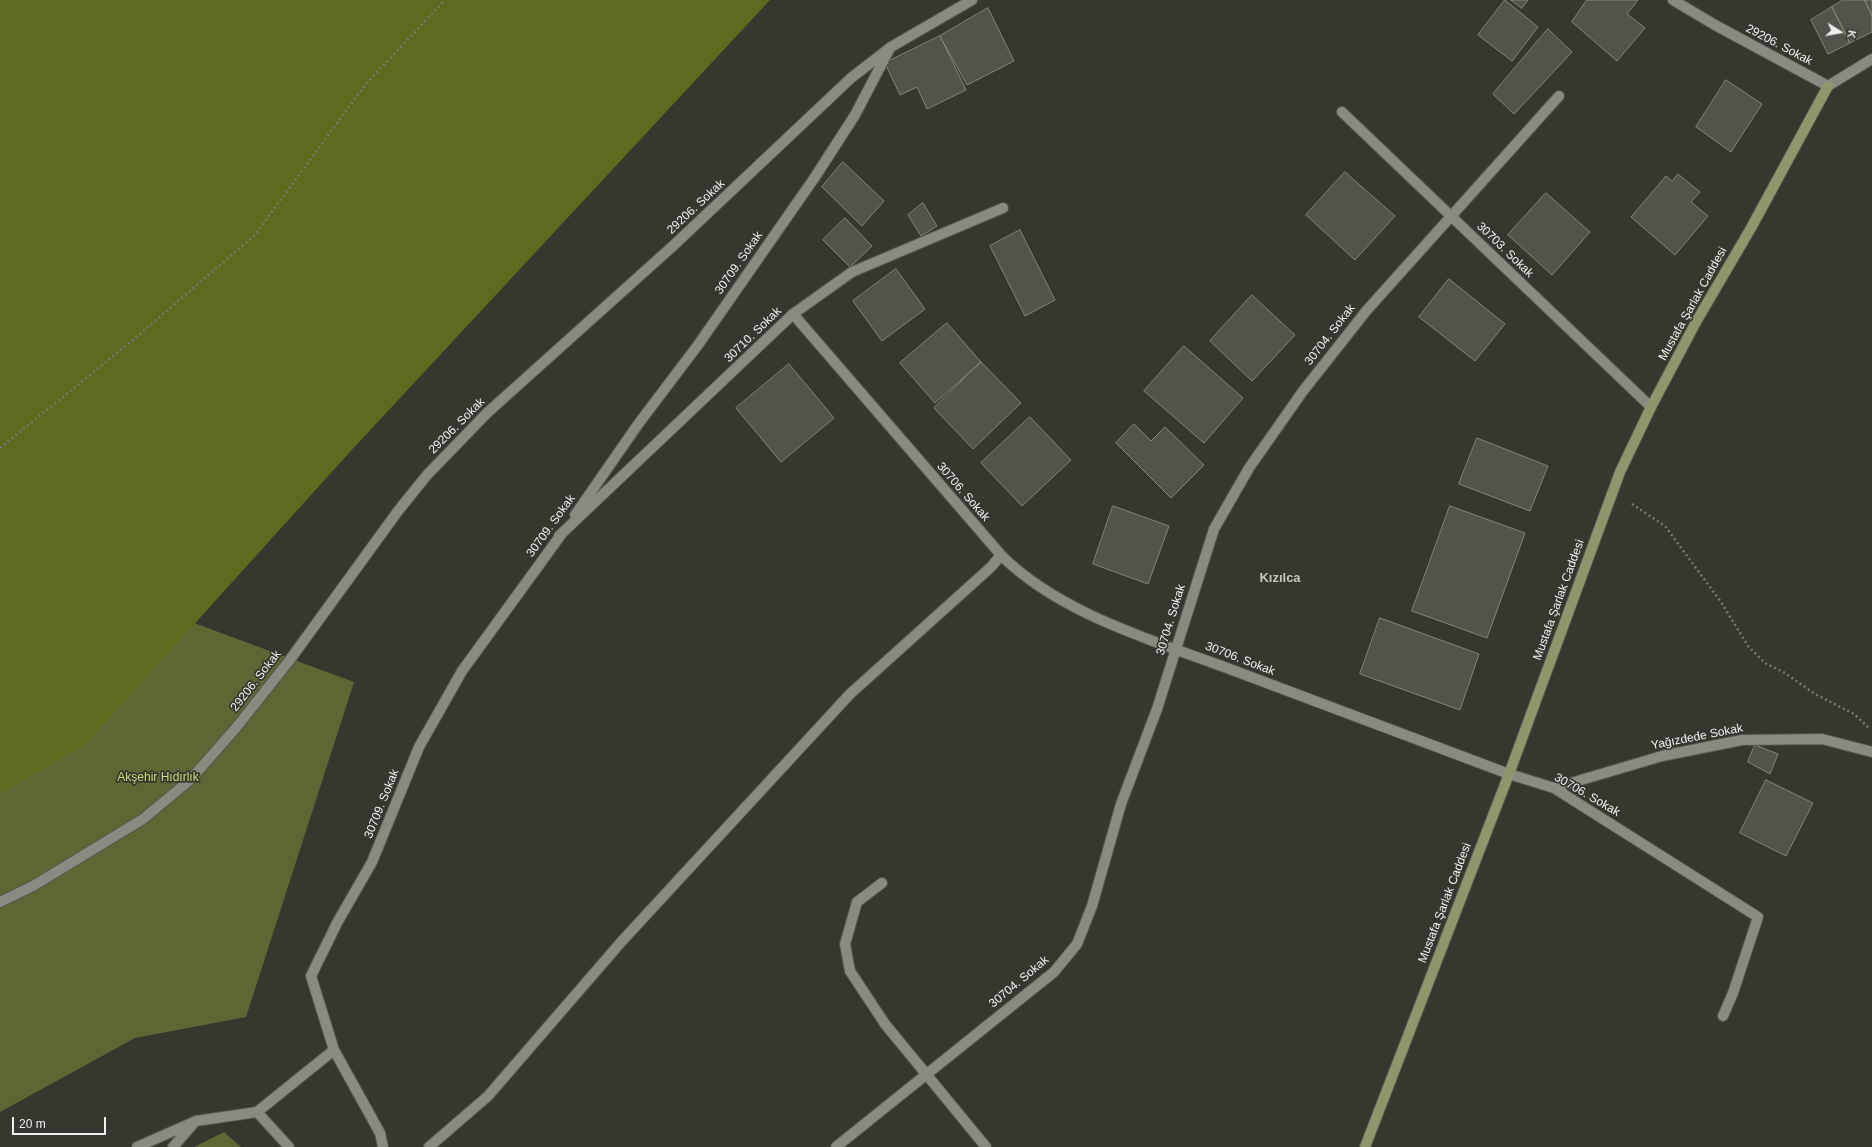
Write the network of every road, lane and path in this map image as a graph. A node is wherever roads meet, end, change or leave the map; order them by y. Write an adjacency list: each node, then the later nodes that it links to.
1 (445, 0): 13 (path)
2 (972, 0): 4 (street, 29206. Sokak)
3 (1673, 0): 6 (street, 29206. Sokak)
4 (891, 47): 15 (street, 30709. Sokak); 23 (street, 29206. Sokak)
5 (1872, 59): 6 (street)
6 (1828, 86): 12 (street, Mustafa Şarlak Caddesi)
7 (1559, 96): 10 (street, 30704. Sokak)
8 (1342, 112): 10 (street, 30703. Sokak)
9 (1003, 208): 11 (street, 30710. Sokak)
10 (1450, 216): 12 (street, 30703. Sokak); 17 (street, 30704. Sokak)
11 (793, 314): 15 (street, 30710. Sokak); 16 (street, 30706. Sokak)
12 (1651, 407): 14 (street, Mustafa Şarlak Caddesi)
13 (0, 448)
14 (1613, 491): 18 (path); 20 (street, Mustafa Şarlak Caddesi)
15 (559, 536): 25 (street, 30709. Sokak)
16 (1001, 555): 17 (street, 30706. Sokak); 33 (street)
17 (1176, 649): 20 (street, 30706. Sokak); 26 (street, 30704. Sokak)
18 (1872, 731)
19 (1872, 752): 21 (street, Yağızdede Sokak)
20 (1509, 774): 21 (street, 30706. Sokak); 36 (street, Mustafa Şarlak Caddesi)
21 (1554, 788): 24 (street, 30706. Sokak)
22 (882, 883): 26 (street)
23 (0, 902)
24 (1723, 1016)
25 (334, 1050): 27 (street); 32 (street, 30709. Sokak)
26 (927, 1074): 34 (street, 30704. Sokak); 35 (street)
27 (257, 1112): 28 (street); 31 (street)
28 (196, 1121): 29 (street); 30 (street)
29 (137, 1147)
30 (173, 1147)
31 (289, 1147)
32 (383, 1147)
33 (429, 1147)
34 (836, 1147)
35 (986, 1147)
36 (1365, 1147)

